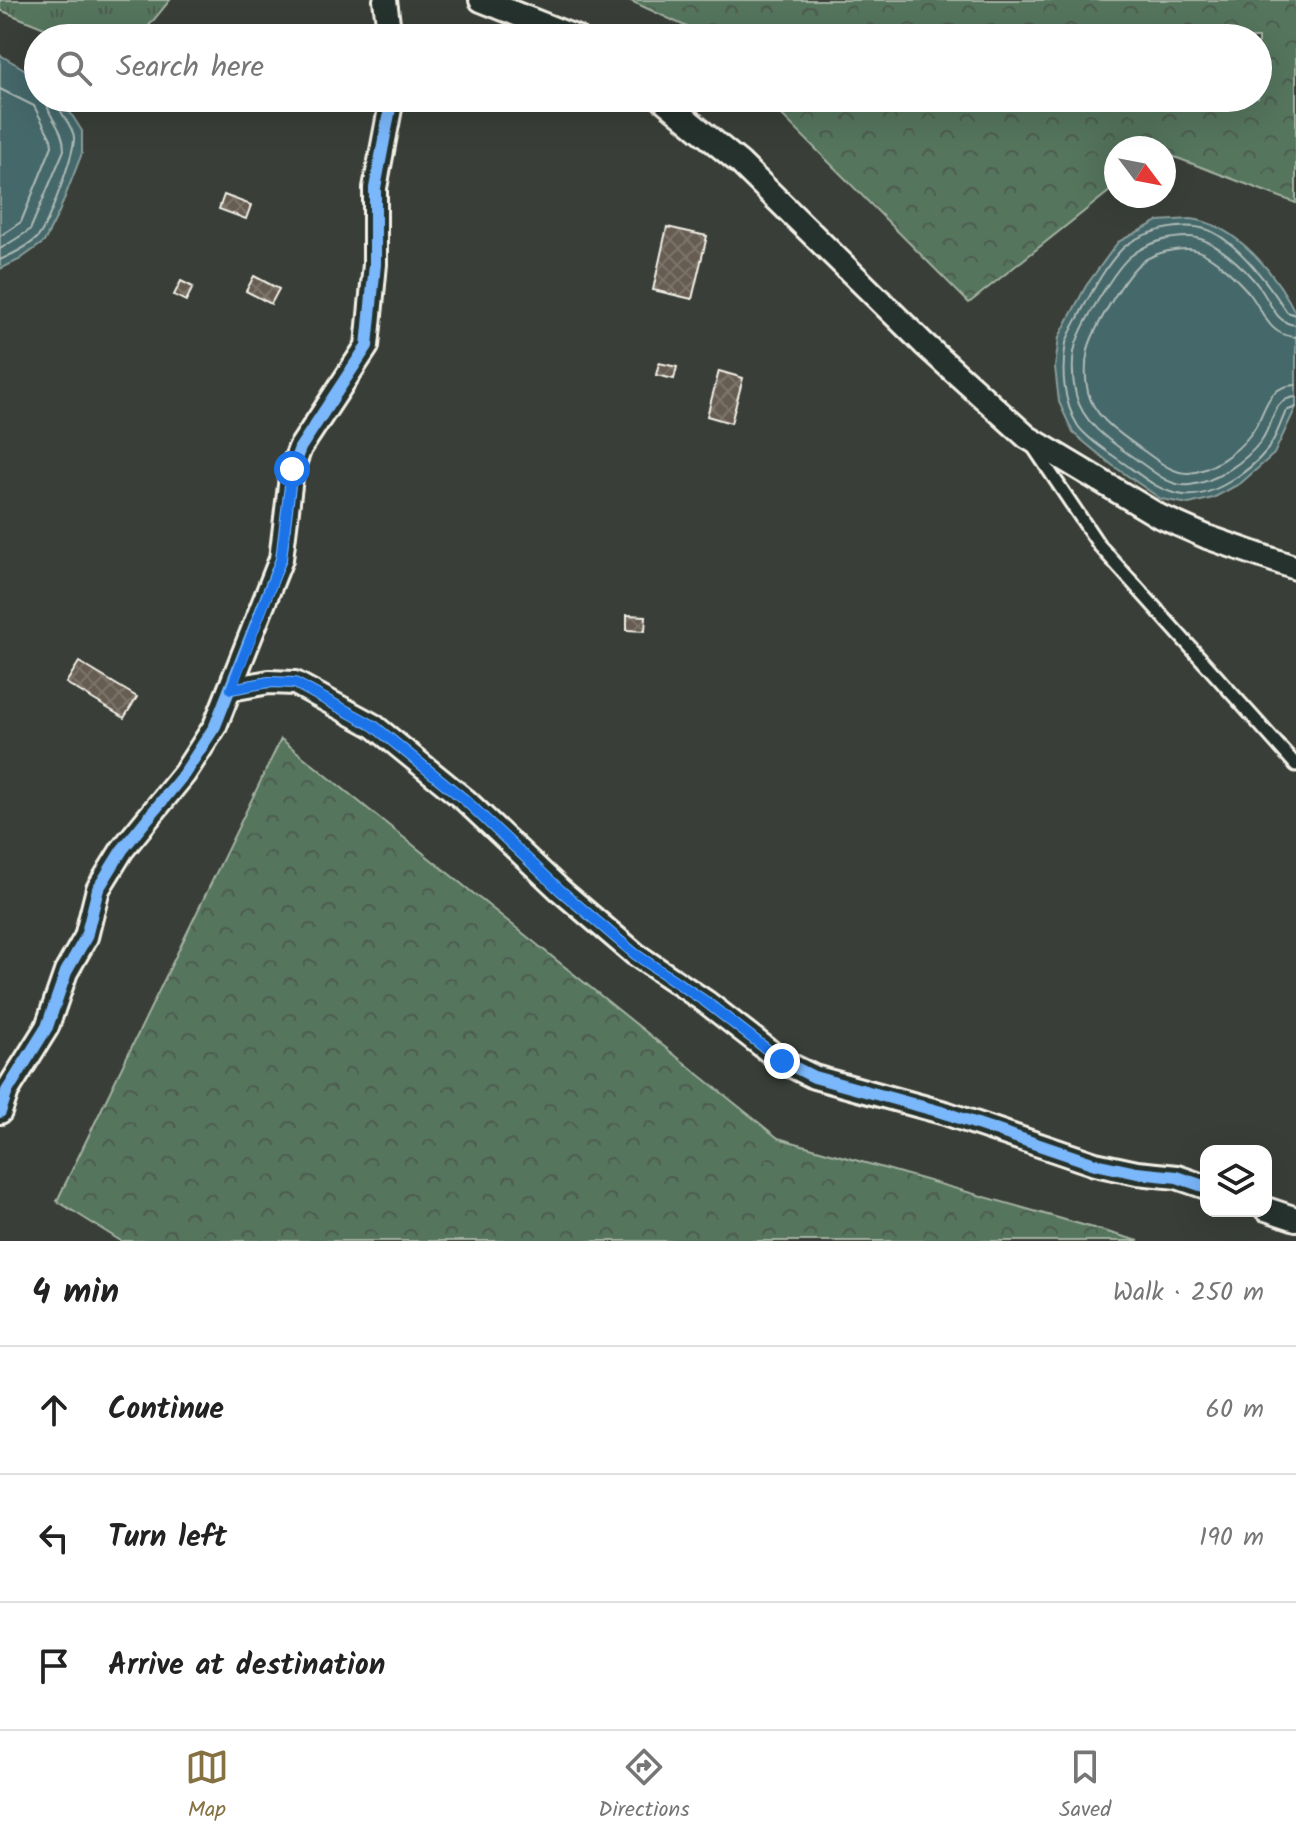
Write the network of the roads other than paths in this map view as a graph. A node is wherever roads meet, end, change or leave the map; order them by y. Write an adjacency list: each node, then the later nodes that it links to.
1 (385, 0): 3 (street)
2 (481, 0): 4 (street)
3 (388, 24)
4 (542, 24)
5 (389, 112): 9 (street)
6 (678, 112): 7 (street)
7 (1027, 437): 8 (street); 10 (lane)
8 (1296, 568)
9 (231, 689): 11 (street); 12 (street)
10 (1296, 765)
11 (0, 1112)
12 (1200, 1185)
13 (1272, 1211): 14 (street)
14 (1296, 1219)

